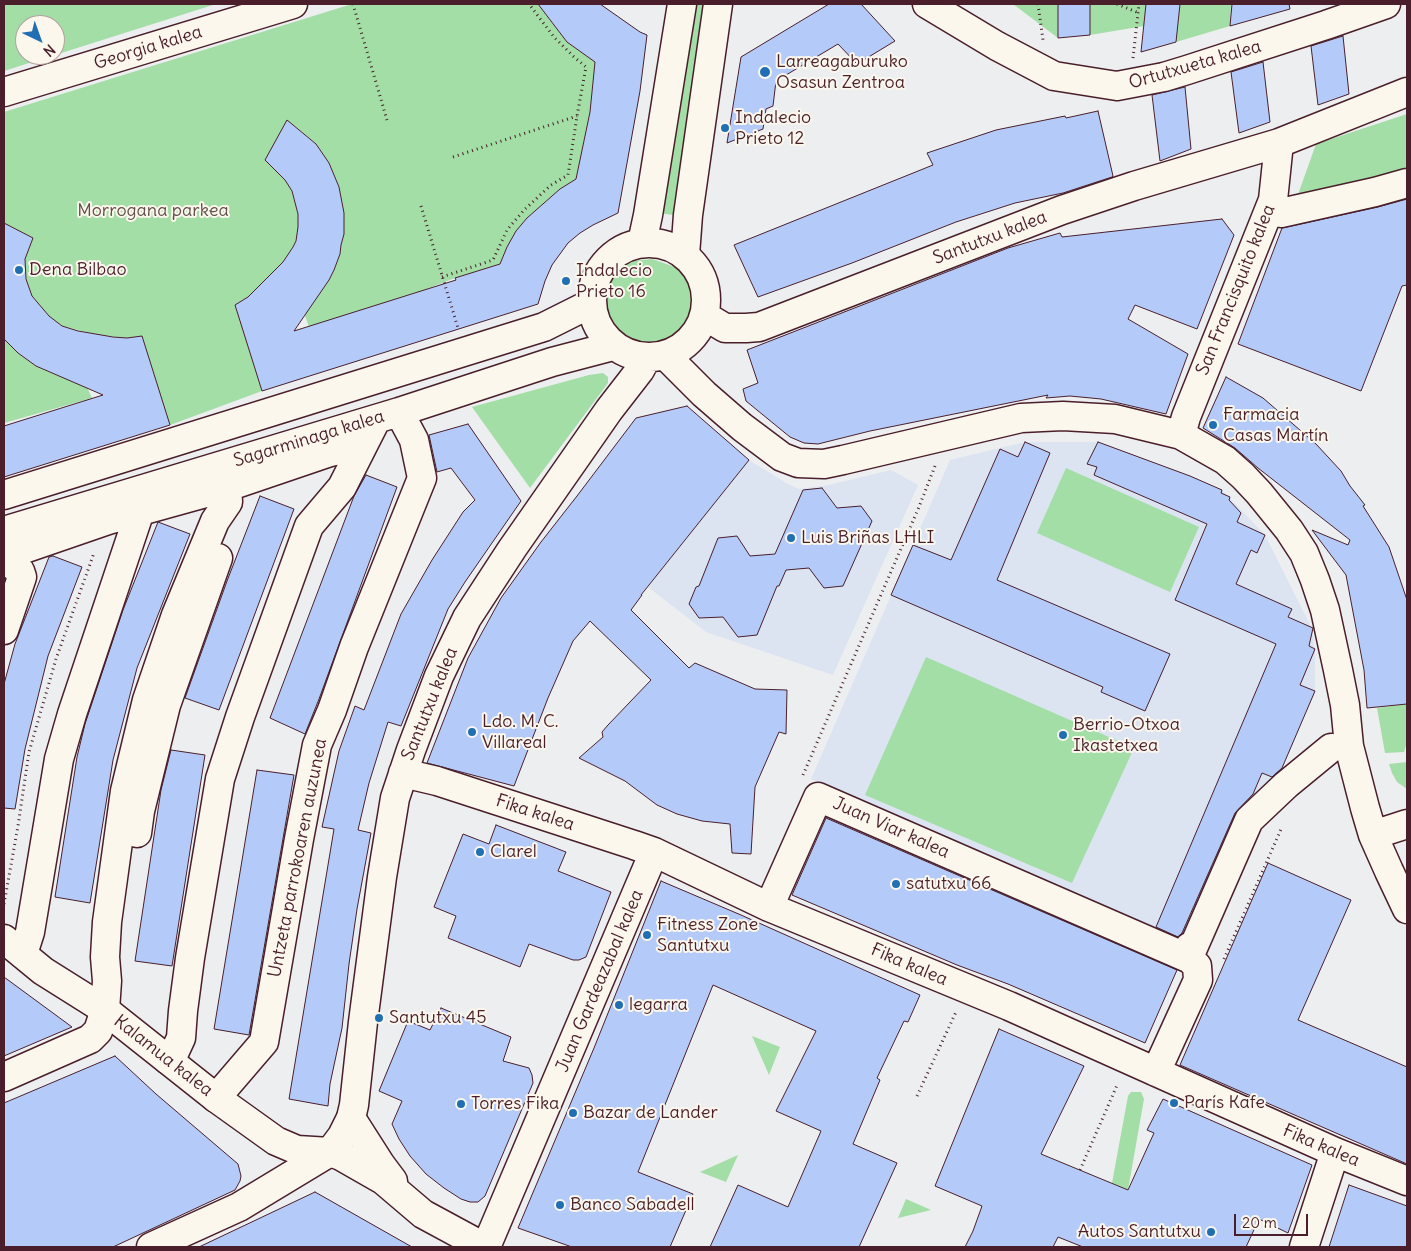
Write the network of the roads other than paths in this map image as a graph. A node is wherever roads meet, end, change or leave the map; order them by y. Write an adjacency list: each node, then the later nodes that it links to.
1 (293, 4): 6 (street, Georgia kalea)
2 (682, 4): 11 (street)
3 (718, 4): 12 (street)
4 (927, 4): 5 (street, Ortutxueta kalea)
5 (1386, 4)
6 (4, 92)
7 (1407, 92): 8 (street, Santutxu kalea)
8 (1279, 142): 14 (street, Santutxu kalea); 18 (street, San Francisquito kalea)
9 (1407, 183): 10 (street)
10 (1281, 213)
11 (642, 243): 12 (street); 13 (street)
12 (685, 255): 14 (street)
13 (592, 303): 15 (street); 19 (street, Sagarminaga kalea)
14 (705, 316): 16 (street)
15 (613, 346): 16 (street); 17 (street, Sagarminaga kalea)
16 (656, 356): 18 (street); 25 (street, Santutxu kalea)
17 (383, 428): 20 (street); 22 (street, Sagarminaga kalea); 34 (street); 37 (street, Untzeta parrokoaren auzunea)
18 (1181, 435): 27 (street)
19 (4, 495)
20 (228, 495): 21 (street); 33 (street)
21 (140, 511): 22 (street); 31 (street)
22 (8, 552): 23 (street)
23 (4, 630)
24 (1331, 748): 32 (street)
25 (402, 773): 28 (street, Fika kalea); 38 (street, Santutxu kalea)
26 (1407, 824): 27 (street)
27 (1373, 835): 30 (street)
28 (654, 852): 29 (street, Fika kalea); 45 (street, Juan Gardeazabal kalea)
29 (769, 907): 32 (street, Juan Viar kalea); 35 (street, Fika kalea)
30 (1407, 909)
31 (14, 946): 33 (street, Kalamua kalea)
32 (1185, 956): 35 (street)
33 (105, 1010): 34 (street, Kalamua kalea); 36 (street)
34 (174, 1049): 37 (street, Kalamua kalea)
35 (1156, 1072): 40 (street, Fika kalea)
36 (4, 1077)
37 (216, 1098): 39 (street, Kalamua kalea)
38 (352, 1112): 39 (street); 42 (street)
39 (330, 1152): 42 (street); 43 (street)
40 (1335, 1152): 41 (street, Fika kalea); 46 (street)
41 (1407, 1181)
42 (409, 1201): 45 (street)
43 (191, 1240): 44 (street)
44 (151, 1247)
45 (485, 1247)
46 (1304, 1247)

